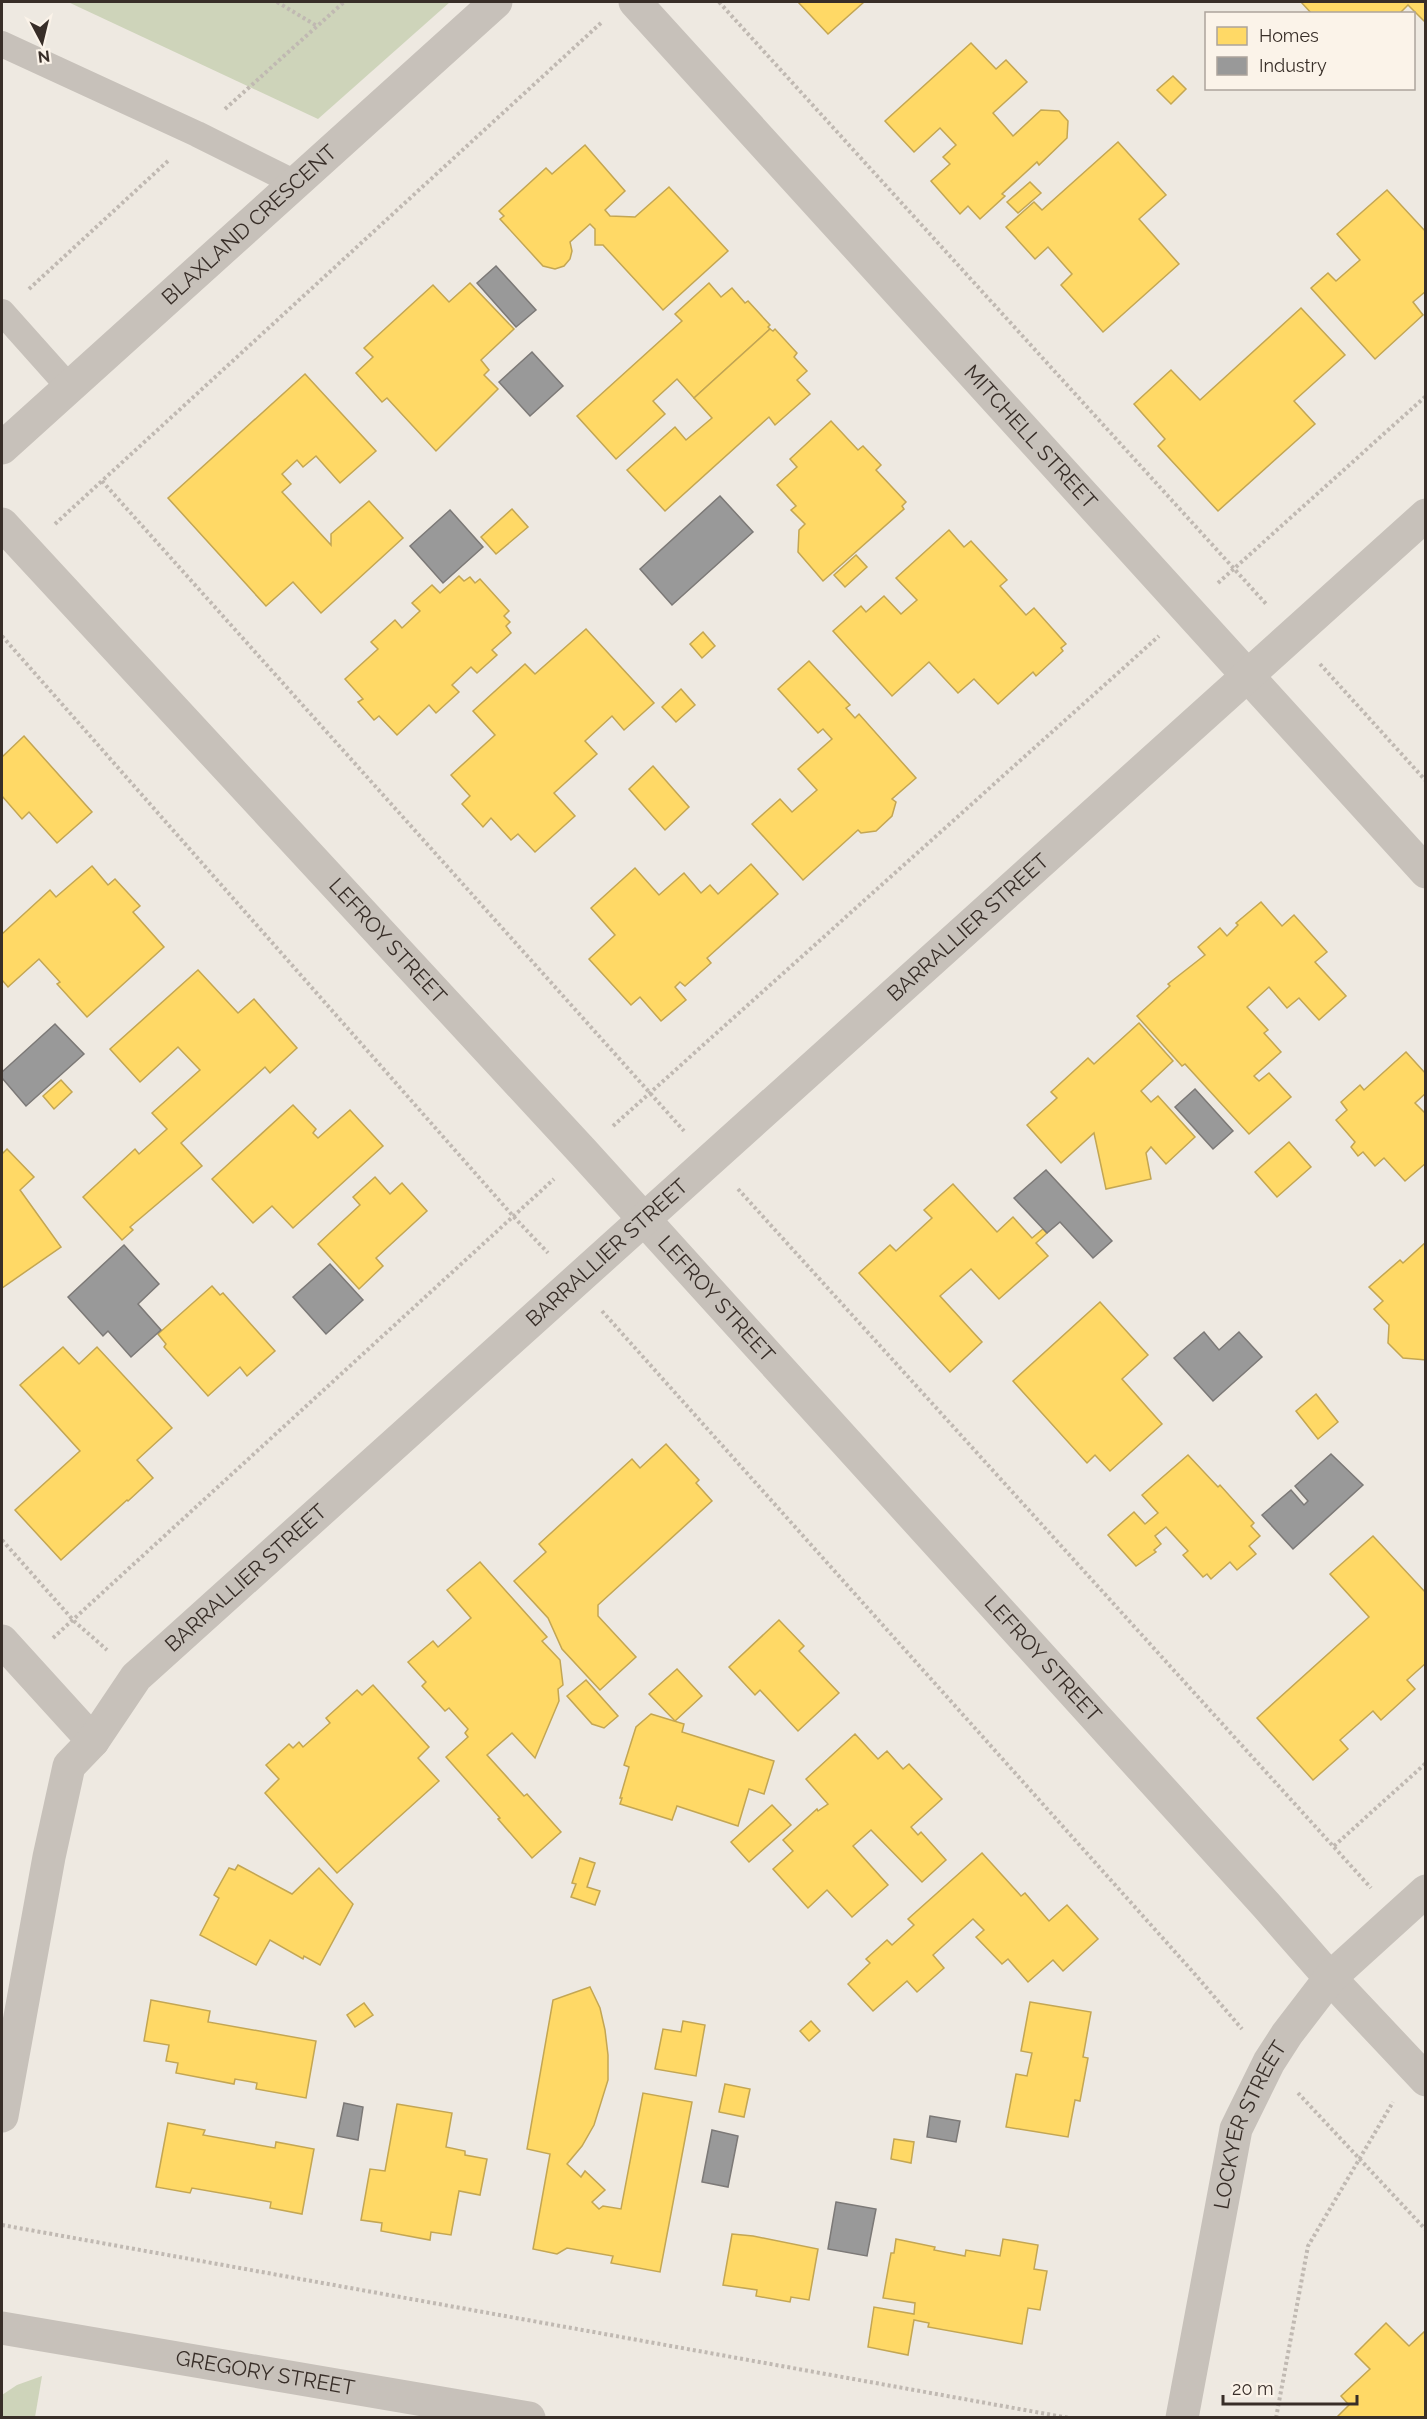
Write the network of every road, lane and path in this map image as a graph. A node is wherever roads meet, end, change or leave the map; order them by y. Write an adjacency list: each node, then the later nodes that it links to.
1 (277, 2): 5 (path)
2 (496, 2): 7 (street, BLAXLAND CRESCENT)
3 (719, 2): 15 (path)
4 (622, 8): 14 (path); 16 (street, MITCHELL STREET)
5 (317, 26)
6 (2, 44): 7 (lane)
7 (295, 183): 9 (street, BLAXLAND CRESCENT)
8 (2, 312): 9 (lane)
9 (69, 387): 11 (street, BLAXLAND CRESCENT)
10 (1425, 396): 15 (path)
11 (2, 448)
12 (1425, 515): 17 (street, BARRALLIER STREET)
13 (2, 524): 14 (street, LEFROY STREET)
14 (27, 551): 22 (street, LEFROY STREET)
15 (1233, 569): 16 (path); 17 (path)
16 (1188, 610): 19 (street, MITCHELL STREET); 22 (path)
17 (1293, 634): 19 (street, BARRALLIER STREET); 20 (path)
18 (2, 636): 23 (path)
19 (1247, 676): 21 (street, MITCHELL STREET); 24 (street, BARRALLIER STREET)
20 (1425, 781)
21 (1425, 872)
22 (583, 1152): 23 (path); 24 (street, LEFROY STREET)
23 (513, 1216): 25 (path); 27 (path)
24 (644, 1220): 25 (street, BARRALLIER STREET); 35 (street, LEFROY STREET)
25 (575, 1281): 30 (street, BARRALLIER STREET); 36 (path)
26 (2, 1540): 27 (path)
27 (74, 1621): 29 (path); 30 (path)
28 (2, 1641): 31 (street)
29 (48, 1642)
30 (136, 1677): 31 (street, BARRALLIER STREET)
31 (93, 1741): 38 (street, BARRALLIER STREET)
32 (1425, 1763): 33 (path)
33 (1334, 1846)
34 (1425, 1891): 35 (street, LOCKYER STREET)
35 (1330, 1978): 36 (street, LOCKYER STREET); 37 (street, LEFROY STREET)
36 (1269, 2062): 39 (path); 45 (street, LOCKYER STREET)
37 (1420, 2074): 39 (path)
38 (2, 2116)
39 (1359, 2159): 41 (path); 46 (path)
40 (2, 2225): 44 (path)
41 (1425, 2230)
42 (2, 2328): 43 (street, GREGORY STREET)
43 (528, 2418)
44 (1069, 2418)
45 (1182, 2418)
46 (1276, 2418)

